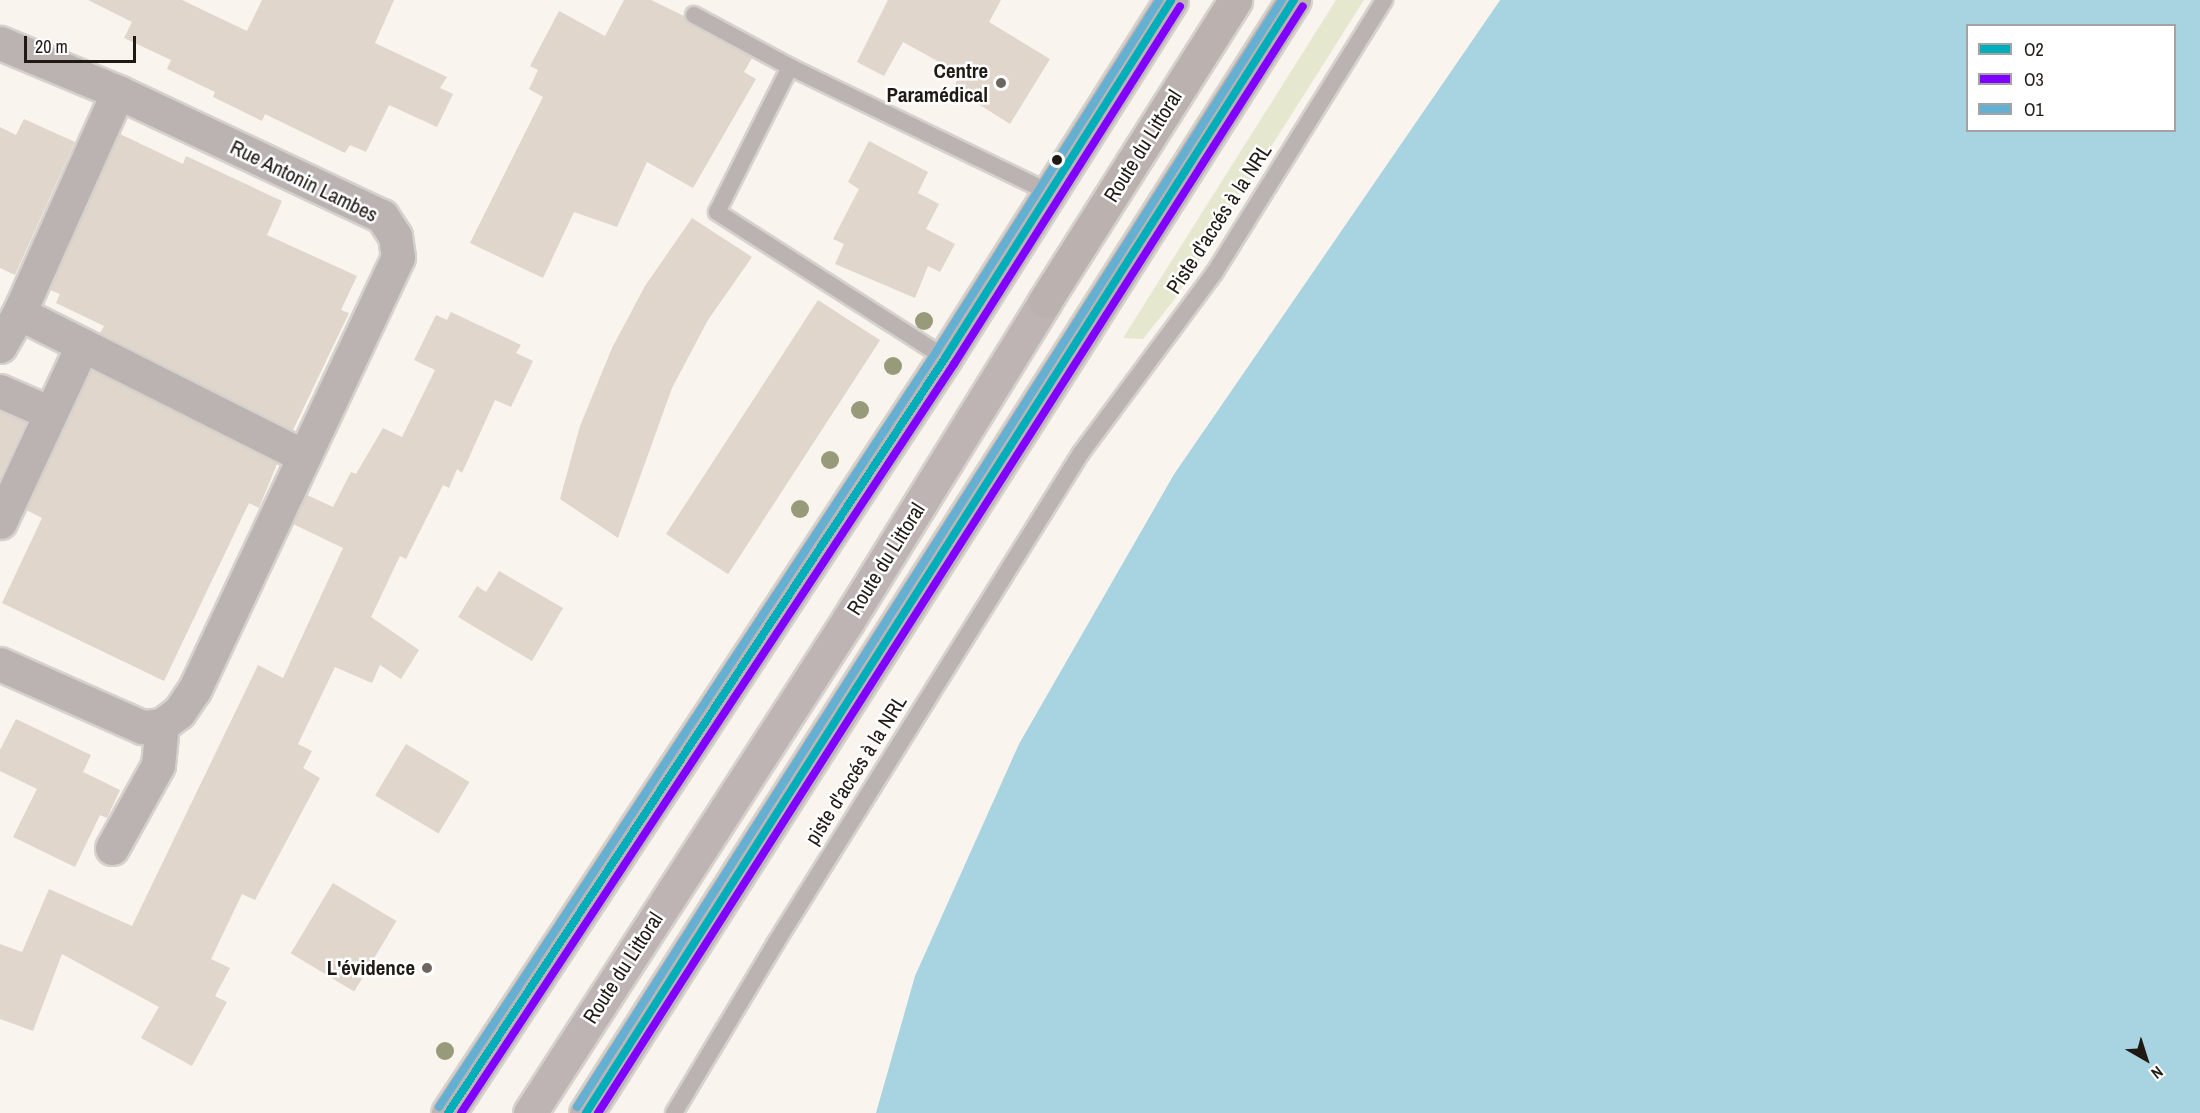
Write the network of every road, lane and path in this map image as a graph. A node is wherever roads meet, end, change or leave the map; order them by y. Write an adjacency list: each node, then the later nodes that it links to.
1 (1171, 0): 9 (main road)
2 (1235, 0): 10 (highway, Route du Littoral)
3 (1294, 0): 12 (highway, Route du Littoral)
4 (1384, 0): 18 (lane, Piste d'accés à la NRL)
5 (694, 15): 7 (lane)
6 (0, 43): 8 (street, Rue Antonin Lambes)
7 (790, 67): 9 (lane); 15 (lane)
8 (118, 92): 11 (street); 19 (street, Rue Antonin Lambes)
9 (1051, 194): 15 (main road)
10 (1045, 300): 25 (main road, Route du Littoral)
11 (19, 313): 13 (street); 14 (street)
12 (1085, 329): 26 (main road, Route du Littoral)
13 (0, 346)
14 (82, 346): 17 (street); 19 (street)
15 (945, 358): 24 (main road)
16 (0, 392): 17 (street)
17 (50, 413): 20 (street)
18 (1081, 453): 27 (lane, piste d'accés à la NRL)
19 (303, 456): 22 (street, Rue Antonin Lambes)
20 (0, 522)
21 (0, 664): 22 (street)
22 (162, 725): 23 (street)
23 (112, 848)
24 (448, 1113)
25 (530, 1113)
26 (586, 1113)
27 (674, 1113)

